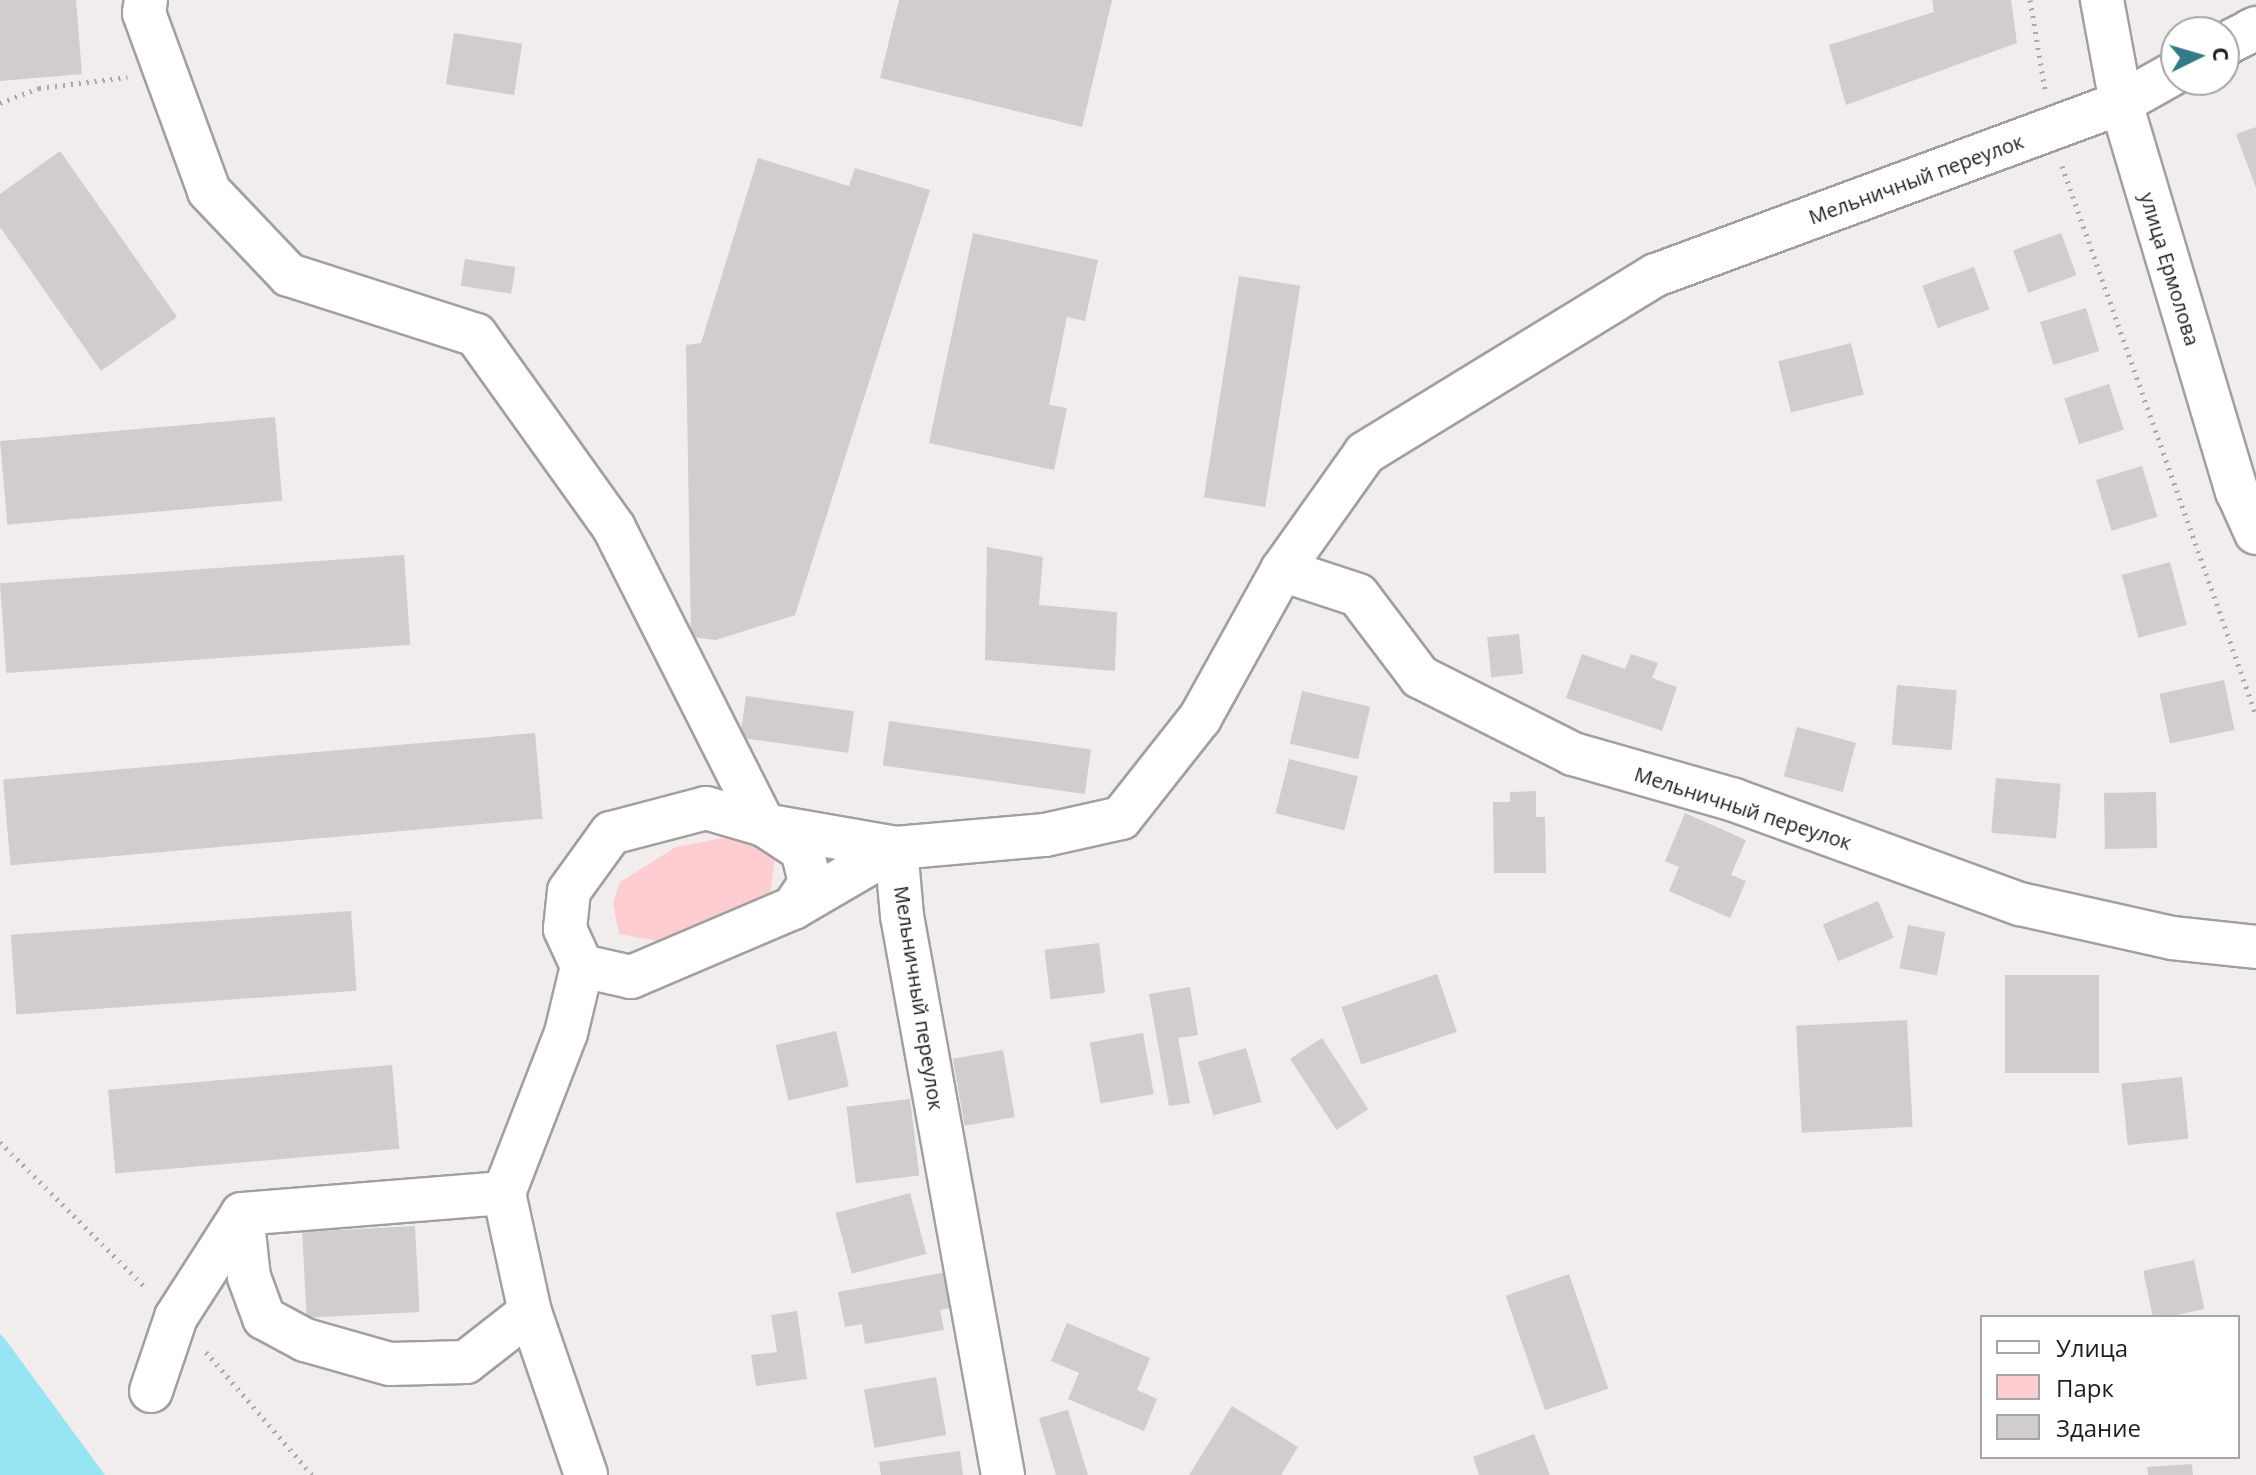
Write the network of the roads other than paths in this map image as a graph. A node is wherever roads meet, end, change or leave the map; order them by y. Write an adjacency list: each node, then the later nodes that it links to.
1 (146, 0): 7 (street)
2 (2102, 0): 4 (street, улица Ермолова)
3 (2160, 81): 4 (street, Мельничный переулок)
4 (2121, 103): 5 (street, улица Ермолова); 6 (street, Мельничный переулок)
5 (2256, 533)
6 (1282, 570): 8 (street, Мельничный переулок); 10 (street, Мельничный переулок)
7 (764, 825): 8 (street); 9 (street); 11 (street)
8 (896, 848): 9 (street); 17 (street, Мельничный переулок)
9 (793, 908): 11 (street)
10 (2256, 947)
11 (582, 966): 12 (street)
12 (504, 1193): 13 (street); 14 (street)
13 (242, 1214): 14 (street); 15 (street)
14 (530, 1312): 16 (street)
15 (151, 1391)
16 (586, 1475)
17 (1003, 1475)

